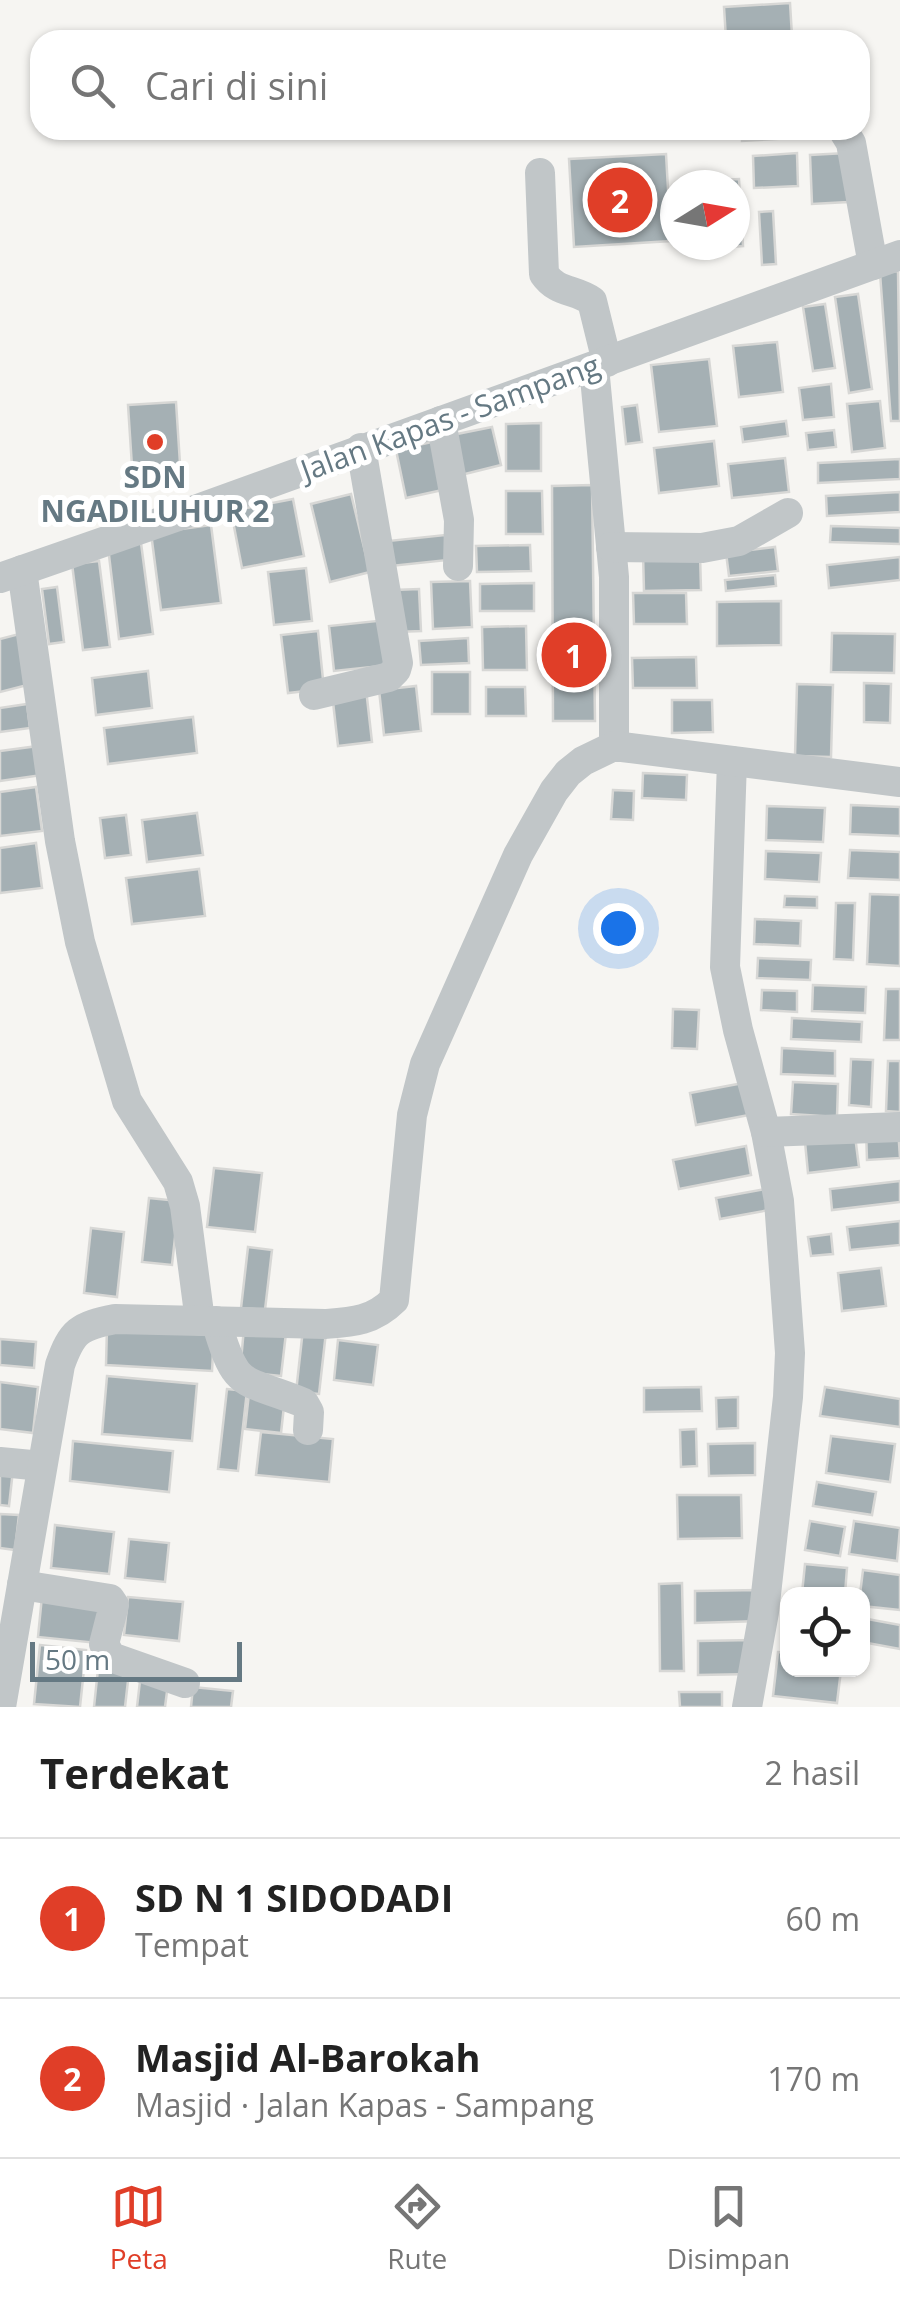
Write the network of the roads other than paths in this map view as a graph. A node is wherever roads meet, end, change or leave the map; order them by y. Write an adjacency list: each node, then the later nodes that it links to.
1 (849, 140): 3 (street)
2 (540, 173): 4 (street)
3 (886, 260): 4 (street, Jalan Kapas - Sampang)
4 (600, 364): 5 (street, Jalan Kapas - Sampang); 8 (street)
5 (441, 422): 6 (street, Jalan Kapas - Sampang); 9 (street)
6 (362, 448): 10 (street, Jalan Kapas - Sampang); 11 (street)
7 (788, 513): 8 (street)
8 (612, 547): 12 (street)
9 (458, 566)
10 (11, 574): 17 (street)
11 (314, 695)
12 (614, 746): 13 (street); 17 (street)
13 (732, 761): 14 (street); 16 (street)
14 (900, 782)
15 (900, 1127): 16 (street)
16 (766, 1132): 24 (street)
17 (208, 1321): 18 (street); 20 (street)
18 (308, 1430)
19 (0, 1462): 20 (street)
20 (42, 1466): 21 (street)
21 (14, 1593): 22 (street); 23 (street)
22 (185, 1684)
23 (1, 1707)
24 (747, 1707)

